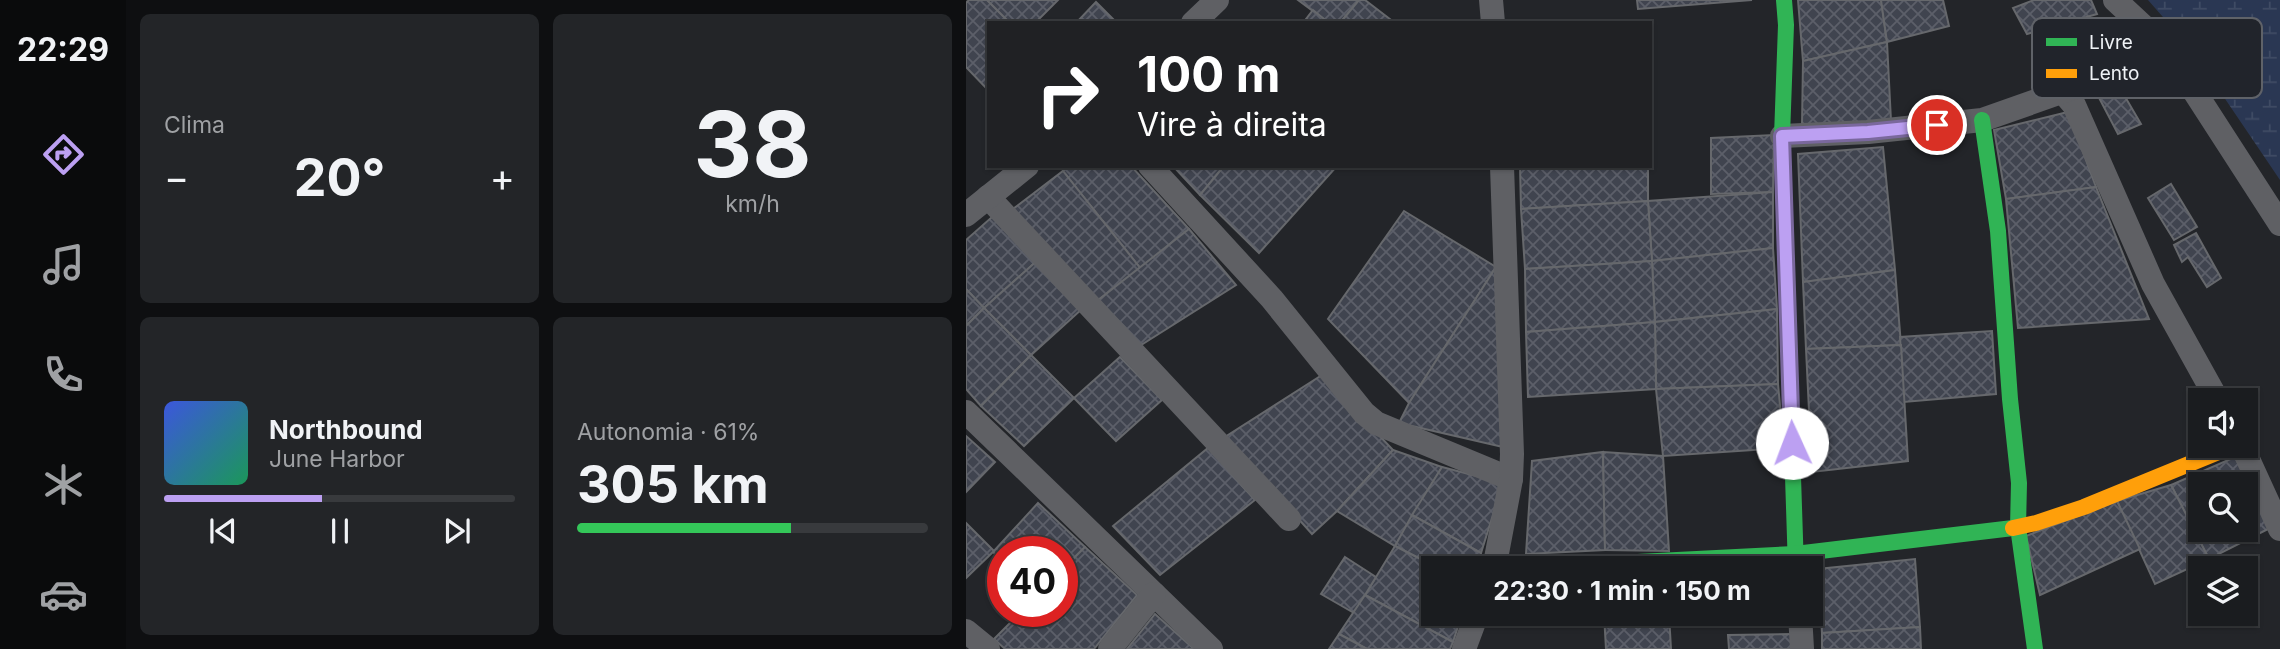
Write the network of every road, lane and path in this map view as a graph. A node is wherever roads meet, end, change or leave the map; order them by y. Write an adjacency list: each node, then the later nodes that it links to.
1 (1217, 0): 6 (street)
2 (1492, 0): 7 (street)
3 (1784, 0): 12 (street)
4 (2115, 0): 5 (street)
5 (2134, 18)
6 (1195, 21)
7 (1493, 21)
8 (2046, 98): 11 (street)
9 (2068, 98): 19 (street)
10 (2199, 98): 18 (street)
11 (1982, 120): 12 (street); 25 (street)
12 (1782, 136): 28 (street)
13 (1024, 168): 16 (street)
14 (1152, 168): 23 (street)
15 (1502, 168): 23 (street)
16 (988, 197): 17 (street); 24 (street)
17 (966, 215)
18 (2280, 224)
19 (2211, 388)
20 (966, 412): 30 (street)
21 (2204, 458): 25 (street)
22 (2247, 458): 26 (street)
23 (1511, 479): 27 (street)
24 (1289, 519)
25 (2018, 527): 29 (street); 39 (street)
26 (2280, 529)
27 (1498, 556)
28 (1796, 556)
29 (1823, 557)
30 (1154, 594): 35 (street); 36 (street)
31 (1473, 626): 37 (street)
32 (1801, 626): 38 (street)
33 (966, 631): 34 (street)
34 (988, 649)
35 (1110, 649)
36 (1211, 649)
37 (1465, 649)
38 (1802, 649)
39 (2035, 649)

